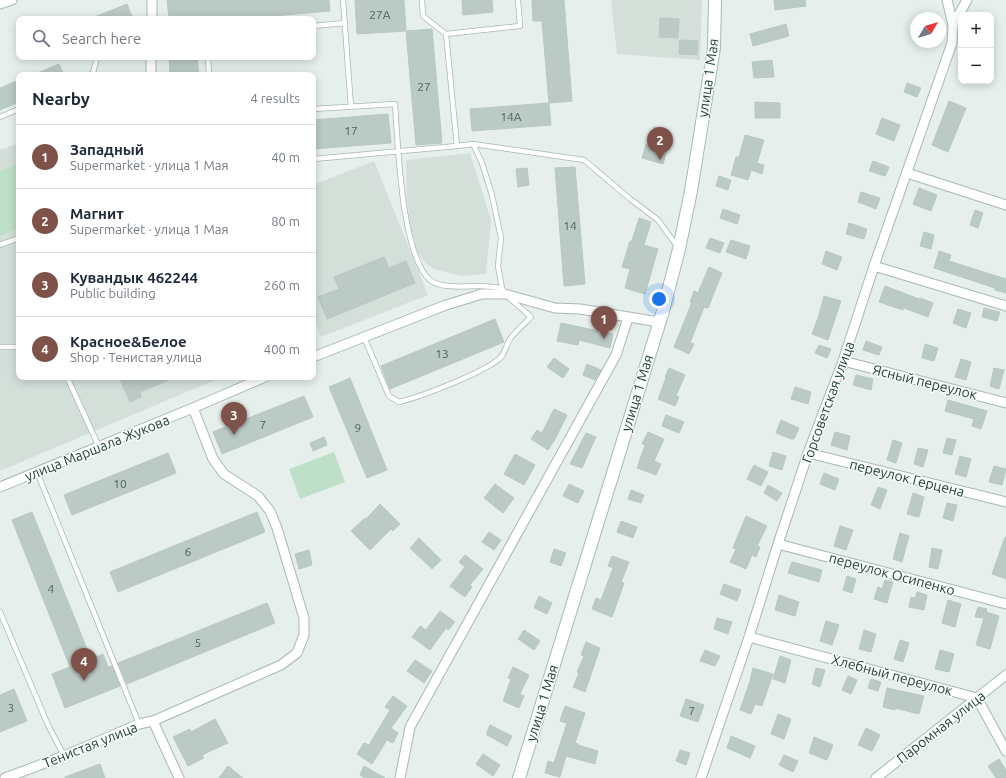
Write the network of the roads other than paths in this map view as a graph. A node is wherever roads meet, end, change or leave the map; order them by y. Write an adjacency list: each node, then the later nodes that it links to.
1 (12, 0): 9 (street)
2 (152, 0): 10 (street)
3 (343, 0): 11 (lane)
4 (422, 0): 14 (lane)
5 (518, 0): 14 (lane)
6 (715, 0): 33 (main road, улица 1 Мая)
7 (947, 0): 12 (street, Горсоветская улица)
8 (967, 0): 12 (street, Горсоветская улица)
9 (0, 4)
10 (152, 16)
11 (345, 23): 13 (lane); 21 (lane)
12 (954, 25): 29 (street, Горсоветская улица)
13 (316, 26)
14 (446, 34): 26 (lane)
15 (96, 60): 18 (lane)
16 (151, 60): 19 (street)
17 (208, 60): 20 (lane)
18 (93, 72)
19 (151, 72)
20 (209, 72)
21 (351, 107): 22 (lane); 27 (lane)
22 (316, 109)
23 (16, 110): 24 (lane)
24 (0, 117)
25 (473, 144): 26 (lane); 33 (lane); 35 (lane)
26 (457, 146): 27 (lane)
27 (399, 151): 28 (lane); 35 (lane)
28 (316, 159)
29 (906, 173): 30 (street); 34 (street, Горсоветская улица)
30 (1006, 205)
31 (16, 239): 32 (lane)
32 (0, 245)
33 (679, 249): 38 (main road, улица 1 Мая)
34 (874, 266): 36 (street); 43 (street, Горсоветская улица)
35 (503, 291): 37 (street); 39 (street); 39 (lane)
36 (1006, 306)
37 (628, 318): 38 (street); 65 (street)
38 (659, 322): 66 (main road, улица 1 Мая)
39 (364, 337): 42 (street)
40 (0, 347): 41 (lane)
41 (16, 347)
42 (316, 356)
43 (843, 361): 46 (street, Ясный переулок); 49 (street, Горсоветская улица)
44 (68, 380): 48 (lane)
45 (258, 380): 47 (street, улица Маршала Жукова)
46 (1006, 403)
47 (193, 408): 48 (street, улица Маршала Жукова); 59 (street)
48 (99, 447): 50 (street, улица Маршала Жукова)
49 (808, 454): 52 (street, переулок Герцена); 53 (street, Горсоветская улица)
50 (37, 472): 51 (street, улица Маршала Жукова); 60 (lane)
51 (0, 487)
52 (1006, 502)
53 (778, 544): 54 (street, переулок Осипенко); 56 (street, Горсоветская улица)
54 (1006, 604)
55 (0, 612): 62 (lane)
56 (749, 637): 58 (street, Хлебный переулок); 67 (street, Горсоветская улица)
57 (1006, 676): 58 (street, Паромная улица)
58 (977, 698): 61 (street); 68 (street, Паромная улица)
59 (153, 721): 60 (street, Тенистая улица); 64 (street)
60 (139, 724): 62 (street, Тенистая улица)
61 (1006, 751)
62 (64, 756): 63 (street, Тенистая улица)
63 (5, 778)
64 (179, 778)
65 (400, 778)
66 (519, 778)
67 (701, 778)
68 (876, 778)

